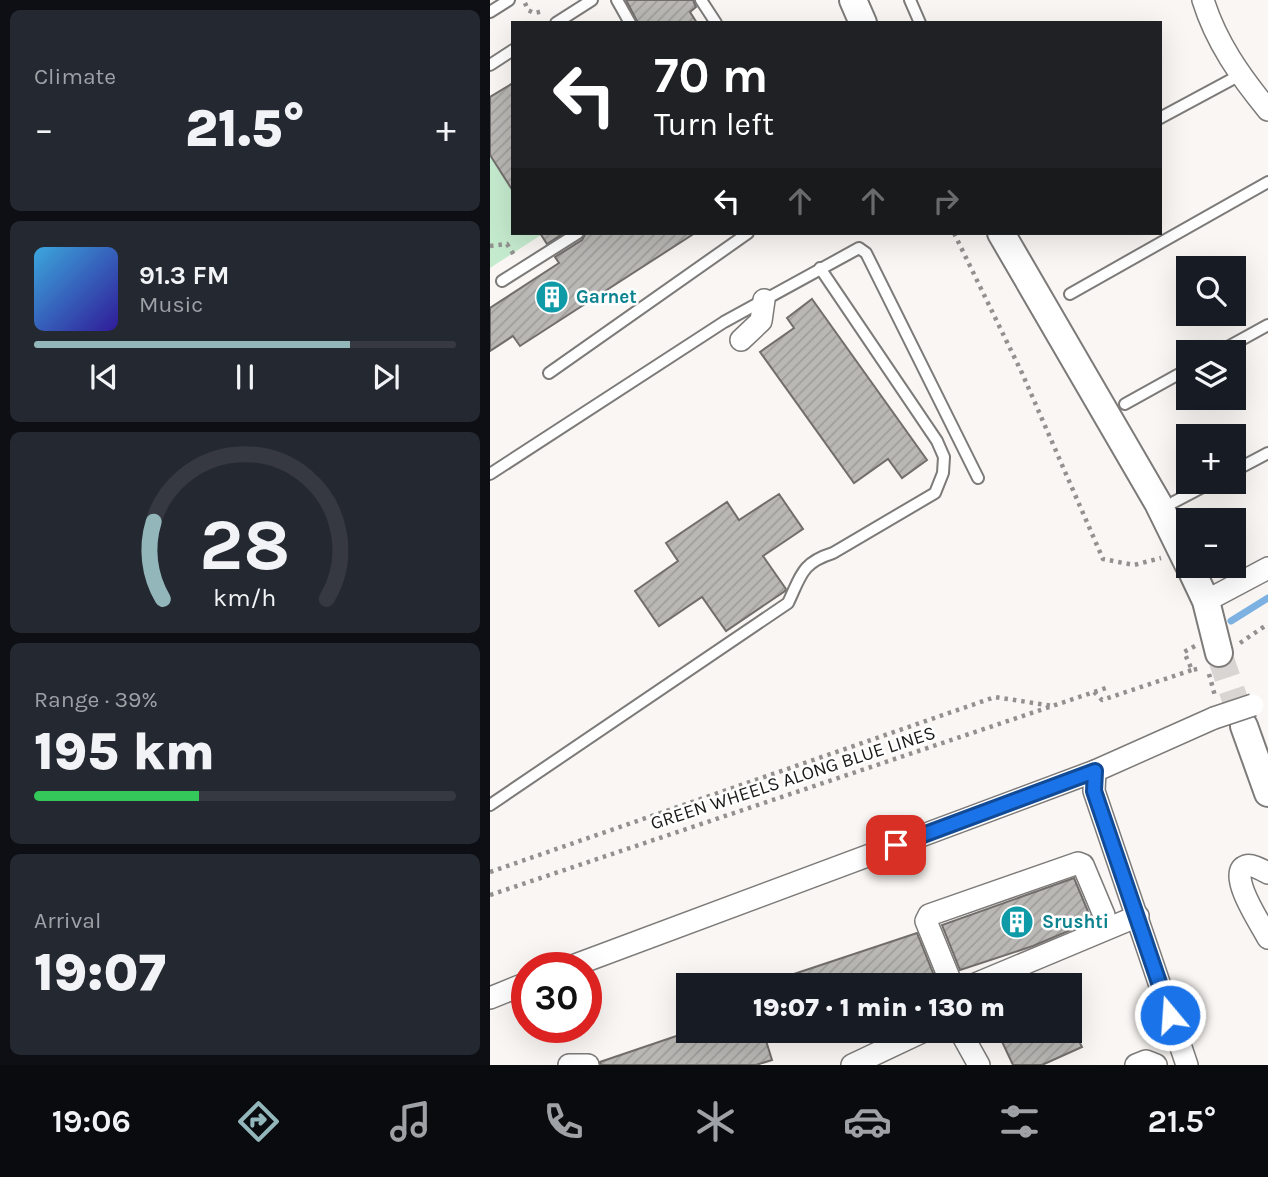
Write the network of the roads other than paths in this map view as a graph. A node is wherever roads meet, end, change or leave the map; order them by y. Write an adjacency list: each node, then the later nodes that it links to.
1 (509, 0): 8 (lane)
2 (592, 0): 9 (lane)
3 (617, 0): 10 (lane)
4 (701, 0): 11 (lane)
5 (853, 0): 12 (street)
6 (910, 0): 13 (lane)
7 (1203, 0): 16 (street)
8 (491, 8)
9 (559, 21)
10 (629, 21)
11 (715, 21)
12 (862, 21)
13 (919, 21)
14 (511, 51): 15 (lane)
15 (490, 65)
16 (1240, 75): 17 (street); 18 (lane)
17 (1268, 110)
18 (1162, 117)
19 (1268, 182): 25 (lane)
20 (575, 235): 24 (lane)
21 (745, 235): 30 (lane)
22 (1002, 235): 39 (street)
23 (820, 268): 26 (lane); 36 (lane); 48 (lane)
24 (502, 281)
25 (1070, 294)
26 (764, 300): 28 (street); 35 (lane)
27 (1268, 325): 29 (lane)
28 (741, 340)
29 (1241, 340)
30 (549, 373)
31 (1176, 376): 32 (lane)
32 (1125, 404)
33 (1268, 453): 34 (lane)
34 (1246, 465)
35 (490, 474)
36 (978, 478)
37 (1189, 494): 38 (lane)
38 (1174, 502)
39 (1176, 540)
40 (1268, 568): 42 (street)
41 (1194, 578): 42 (street)
42 (1206, 601): 43 (street)
43 (1229, 648)
44 (1255, 709): 45 (street); 46 (street, bridge)
45 (1262, 753): 47 (street)
46 (1095, 771): 51 (street); 53 (street)
47 (1268, 793)
48 (490, 805)
49 (1259, 869): 52 (street)
50 (1104, 915): 54 (street)
51 (1138, 916): 55 (street); 66 (street)
52 (1268, 938)
53 (602, 955)
54 (947, 973)
55 (1002, 973)
56 (511, 989): 57 (street)
57 (490, 998)
58 (899, 1043): 62 (street)
59 (967, 1043): 63 (street)
60 (569, 1065): 61 (street)
61 (588, 1065)
62 (852, 1065)
63 (979, 1065)
64 (1136, 1065): 65 (street)
65 (1156, 1065)
66 (1186, 1065)

